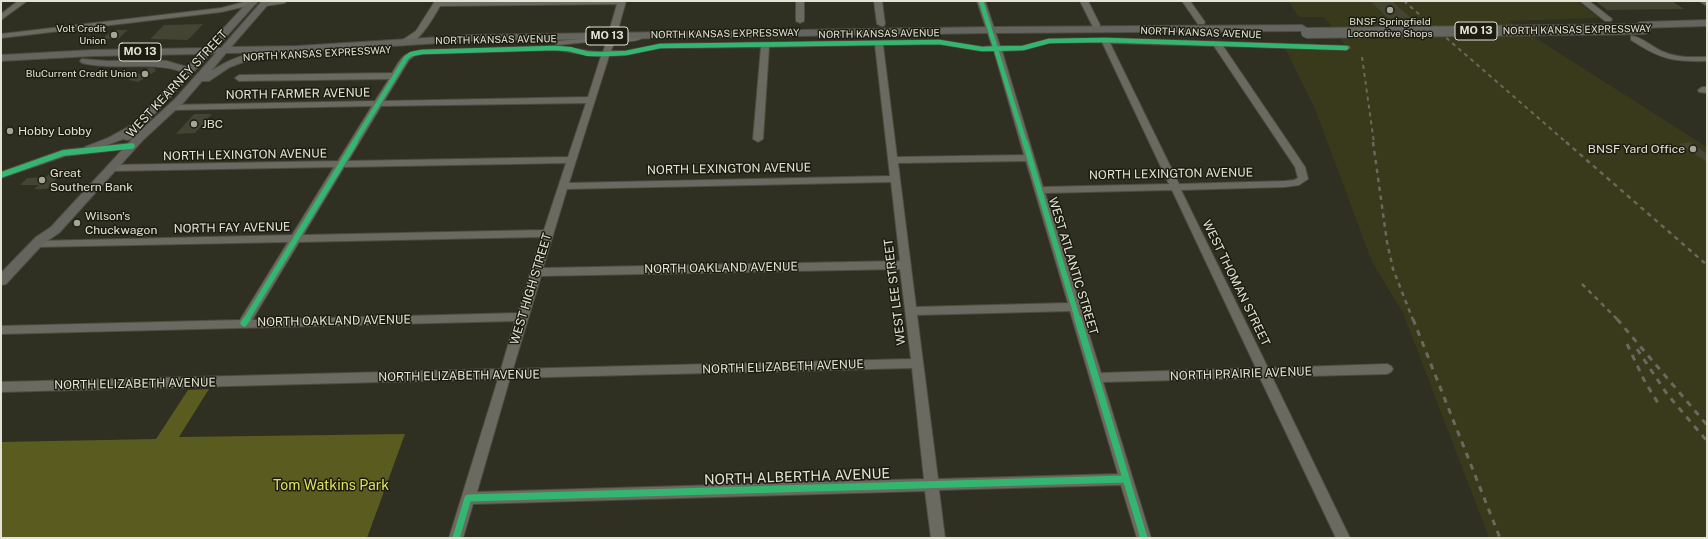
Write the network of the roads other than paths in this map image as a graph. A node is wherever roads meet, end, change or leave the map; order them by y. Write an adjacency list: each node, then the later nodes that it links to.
1 (23, 1): 17 (street)
2 (282, 1): 12 (street)
3 (622, 1): 13 (street); 31 (street, WEST HIGH STREET)
4 (800, 1): 19 (street)
5 (878, 1): 22 (street)
6 (981, 1): 27 (street, WEST ATLANTIC STREET)
7 (1084, 1): 23 (street)
8 (1186, 1): 20 (street)
9 (1584, 1): 18 (street)
10 (1703, 1): 14 (main road)
11 (254, 2): 15 (street); 16 (main road, WEST KEARNEY STREET)
12 (266, 3): 28 (main road, WEST KEARNEY STREET)
13 (438, 3): 26 (street)
14 (1707, 3)
15 (221, 10): 16 (street); 29 (street)
16 (241, 15): 42 (main road, WEST KEARNEY STREET)
17 (1, 18)
18 (1608, 19)
19 (800, 21)
20 (1201, 22)
21 (1707, 23): 24 (main road, NORTH KANSAS EXPRESSWAY / MO 13)
22 (881, 24)
23 (1096, 25)
24 (1643, 27): 25 (main road, NORTH KANSAS EXPRESSWAY / MO 13); 27 (main road, NORTH KANSAS EXPRESSWAY / MO 13, bridge)
25 (1707, 28)
26 (419, 33): 33 (street); 34 (street)
27 (992, 33): 31 (main road, NORTH KANSAS EXPRESSWAY / MO 13); 31 (main road, NORTH KANSAS EXPRESSWAY / MO 13); 40 (street, WEST ATLANTIC STREET)
28 (238, 35): 38 (main road); 41 (main road, WEST KEARNEY STREET)
29 (1, 36)
30 (1634, 38): 49 (street)
31 (611, 39): 33 (main road, NORTH KANSAS EXPRESSWAY / MO 13); 43 (street, WEST HIGH STREET); 46 (main road, NORTH KANSAS EXPRESSWAY / MO 13)
32 (1105, 40): 36 (street, NORTH KANSAS AVENUE); 40 (street, NORTH KANSAS AVENUE); 70 (street, WEST THOMAN STREET)
33 (428, 41): 34 (main road, NORTH KANSAS EXPRESSWAY / MO 13)
34 (404, 43): 38 (main road, NORTH KANSAS EXPRESSWAY / MO 13)
35 (879, 43): 37 (street, NORTH KANSAS AVENUE); 40 (street, NORTH KANSAS AVENUE); 64 (street, WEST LEE STREET)
36 (1216, 44): 39 (street, NORTH KANSAS AVENUE); 70 (street, NORTH LEXINGTON AVENUE)
37 (765, 45): 43 (street, NORTH KANSAS AVENUE); 58 (street)
38 (342, 47): 41 (main road, NORTH KANSAS EXPRESSWAY / MO 13)
39 (1346, 48)
40 (997, 49): 62 (street, WEST ATLANTIC STREET)
41 (224, 50): 42 (main road, NORTH KANSAS EXPRESSWAY / MO 13); 48 (main road, WEST KEARNEY STREET)
42 (208, 51): 44 (main road, NORTH KANSAS EXPRESSWAY / MO 13); 47 (main road, WEST KEARNEY STREET)
43 (606, 54): 52 (street, NORTH KANSAS AVENUE); 54 (street, WEST HIGH STREET)
44 (56, 56): 45 (main road, NORTH KANSAS EXPRESSWAY / MO 13); 50 (main road, NORTH KANSAS EXPRESSWAY / MO 13)
45 (1, 58)
46 (246, 58): 48 (main road, NORTH KANSAS EXPRESSWAY / MO 13); 56 (main road)
47 (200, 59): 48 (main road, NORTH KANSAS EXPRESSWAY / MO 13); 50 (main road, NORTH KANSAS EXPRESSWAY / MO 13); 51 (main road, WEST KEARNEY STREET)
48 (216, 59): 56 (main road, WEST KEARNEY STREET)
49 (1707, 59)
50 (85, 61): 51 (main road)
51 (186, 75): 57 (main road, WEST KEARNEY STREET)
52 (396, 76): 53 (street); 55 (street)
53 (239, 78)
54 (592, 100): 55 (street, NORTH FARMER AVENUE); 63 (street, WEST HIGH STREET)
55 (378, 103): 56 (street, NORTH FARMER AVENUE); 65 (street)
56 (176, 104): 59 (main road, WEST KEARNEY STREET)
57 (139, 125): 60 (main road, WEST KEARNEY STREET); 61 (main road)
58 (758, 139)
59 (132, 146): 60 (street); 66 (main road, WEST KEARNEY STREET)
60 (119, 147): 61 (street); 74 (main road, WEST KEARNEY STREET)
61 (89, 149): 67 (street)
62 (1029, 158): 64 (street); 71 (street, WEST ATLANTIC STREET)
63 (571, 160): 65 (street, NORTH LEXINGTON AVENUE); 69 (street, WEST HIGH STREET)
64 (892, 160): 68 (street, WEST LEE STREET)
65 (341, 164): 66 (street, NORTH LEXINGTON AVENUE); 73 (street)
66 (111, 168): 74 (main road, WEST KEARNEY STREET)
67 (1, 175)
68 (895, 179): 69 (street, NORTH LEXINGTON AVENUE); 75 (street, WEST LEE STREET)
69 (563, 186): 72 (street, WEST HIGH STREET)
70 (1175, 187): 71 (street, NORTH LEXINGTON AVENUE); 85 (street, WEST THOMAN STREET)
71 (1039, 190): 78 (street, WEST ATLANTIC STREET)
72 (548, 233): 73 (street, NORTH FAY AVENUE); 76 (street, WEST HIGH STREET)
73 (297, 237): 74 (street, NORTH FAY AVENUE); 81 (street)
74 (38, 242): 77 (main road, WEST KEARNEY STREET)
75 (906, 265): 76 (street, NORTH OAKLAND AVENUE); 79 (street, WEST LEE STREET)
76 (536, 272): 80 (street, WEST HIGH STREET)
77 (1, 281)
78 (1074, 308): 79 (street); 87 (street, WEST ATLANTIC STREET)
79 (911, 311): 83 (street, WEST LEE STREET)
80 (522, 317): 81 (street, NORTH OAKLAND AVENUE); 86 (street, WEST HIGH STREET)
81 (244, 323): 82 (street, NORTH OAKLAND AVENUE)
82 (1, 330)
83 (917, 363): 86 (street, NORTH ELIZABETH AVENUE); 90 (street, WEST LEE STREET)
84 (1387, 369): 85 (street, NORTH PRAIRIE AVENUE)
85 (1265, 373): 87 (street, NORTH PRAIRIE AVENUE); 95 (street, WEST THOMAN STREET)
86 (504, 374): 88 (street, NORTH ELIZABETH AVENUE); 91 (street, WEST HIGH STREET)
87 (1095, 378): 89 (street, WEST ATLANTIC STREET)
88 (1, 387)
89 (1126, 479): 90 (street, NORTH ALBERTHA AVENUE); 94 (street, WEST ATLANTIC STREET)
90 (931, 485): 91 (street, NORTH ALBERTHA AVENUE); 93 (street, WEST LEE STREET)
91 (468, 498): 92 (street, WEST HIGH STREET)
92 (456, 538)
93 (938, 538)
94 (1144, 538)
95 (1343, 538)

